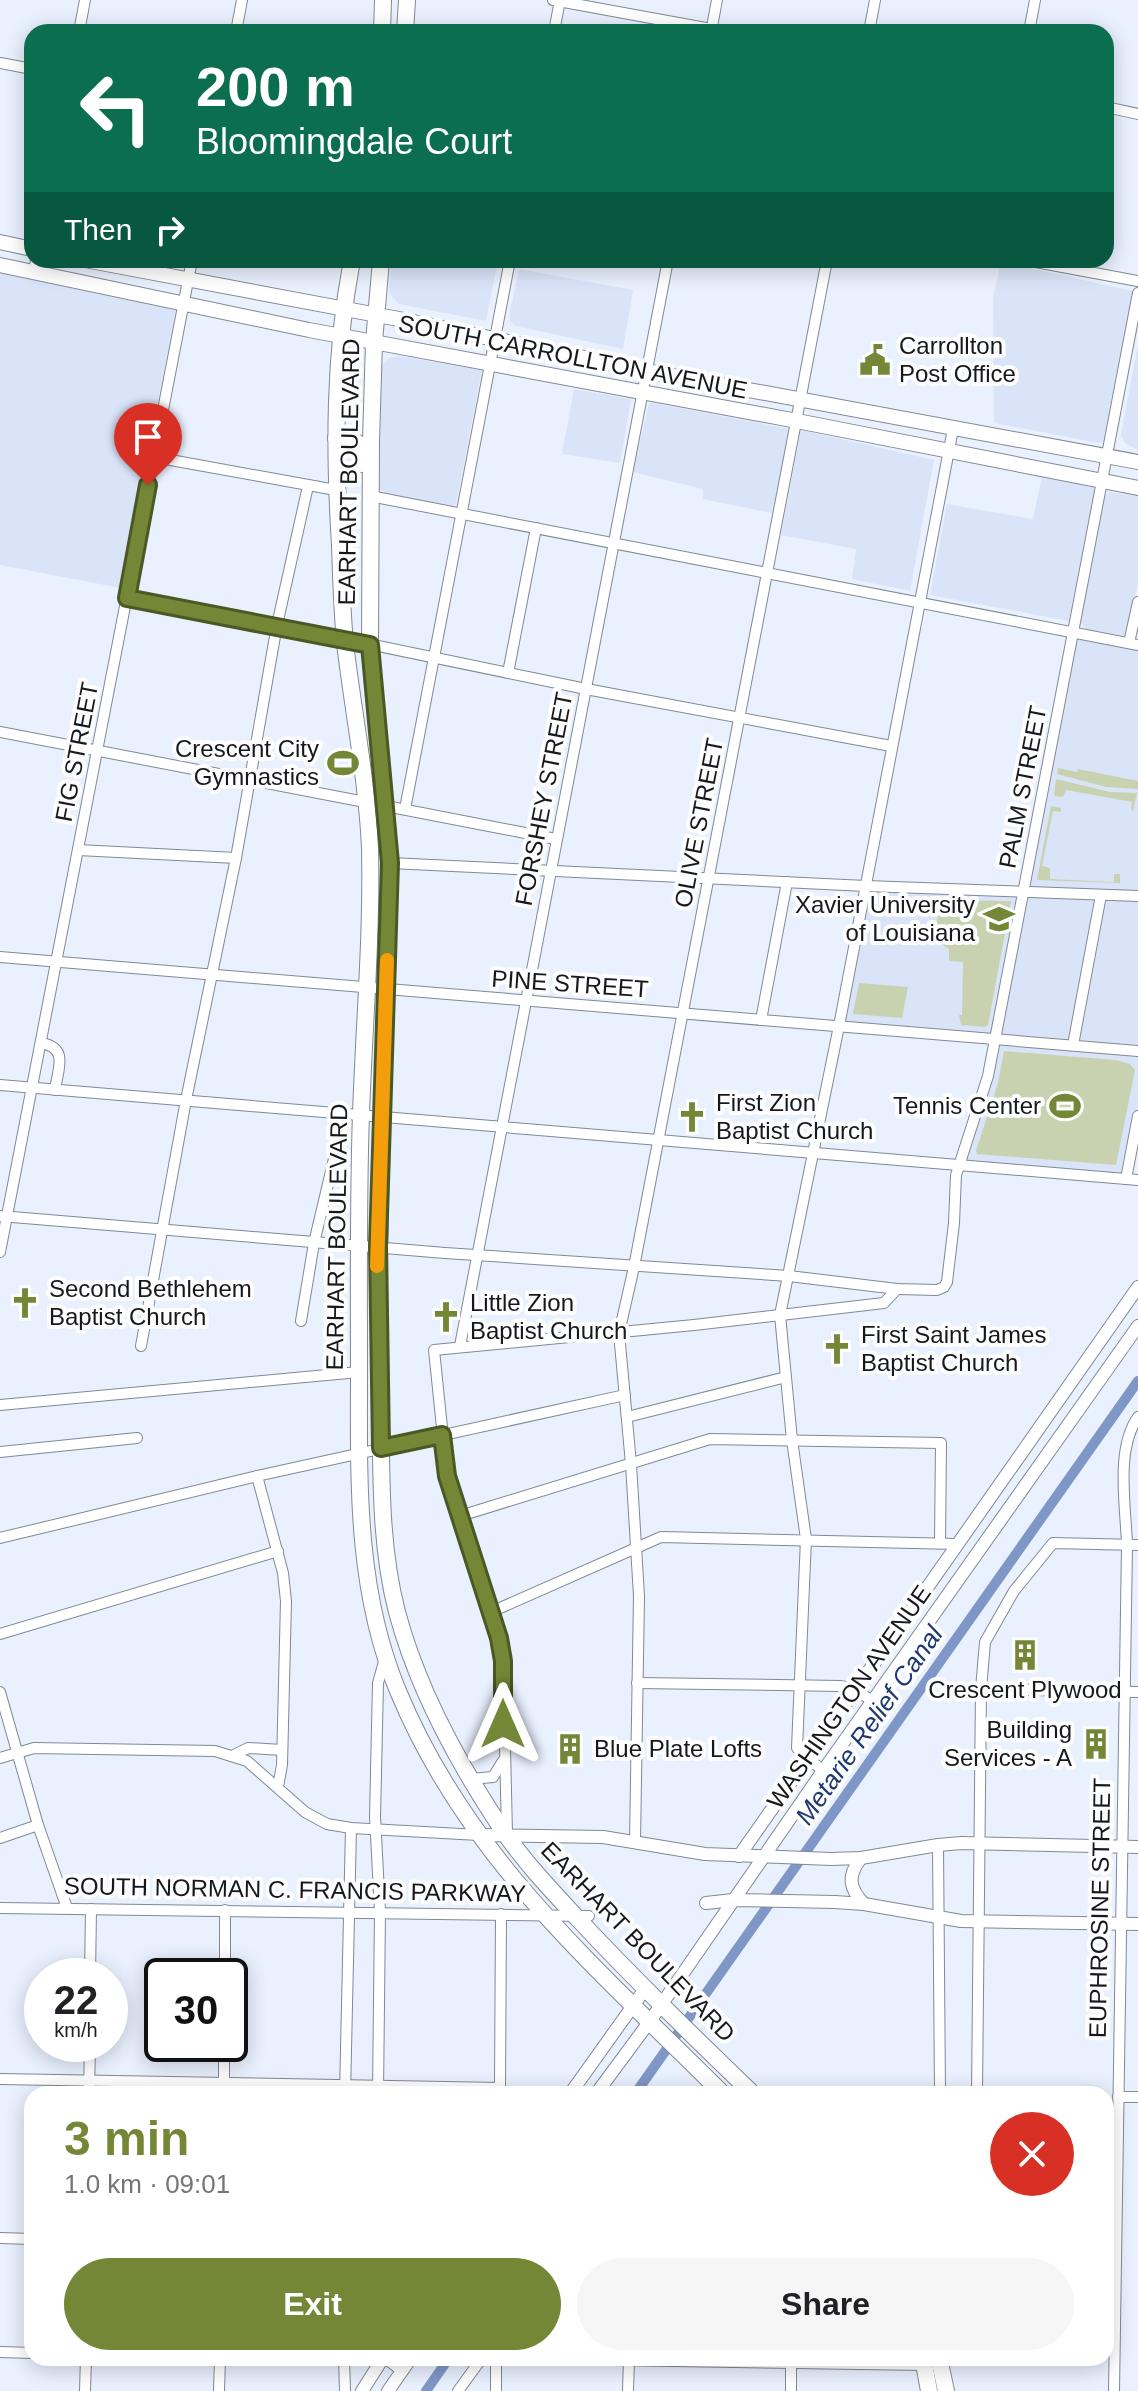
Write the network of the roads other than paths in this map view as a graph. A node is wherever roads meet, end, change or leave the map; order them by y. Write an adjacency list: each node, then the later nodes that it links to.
1 (85, 0): 9 (street)
2 (242, 0): 10 (street)
3 (383, 0): 11 (main road)
4 (407, 0): 12 (main road)
5 (557, 0): 13 (street); 14 (street)
6 (717, 0): 15 (street)
7 (875, 0): 16 (street)
8 (1035, 0): 17 (street)
9 (80, 24)
10 (238, 24)
11 (382, 24)
12 (406, 24)
13 (555, 24)
14 (676, 24)
15 (712, 24)
16 (870, 24)
17 (1030, 24)
18 (0, 63): 19 (street)
19 (24, 68)
20 (1114, 109): 21 (street)
21 (1138, 114)
22 (0, 242): 23 (main road)
23 (24, 247)
24 (0, 265): 25 (main road, SOUTH CARROLLTON AVENUE)
25 (24, 266)
26 (43, 268): 39 (main road, SOUTH CARROLLTON AVENUE)
27 (124, 268): 35 (main road, SOUTH CARROLLTON AVENUE)
28 (190, 268): 35 (street, FIG STREET)
29 (351, 268): 40 (main road, EARHART BOULEVARD)
30 (380, 268): 41 (main road, EARHART BOULEVARD)
31 (508, 268): 44 (street)
32 (666, 268): 47 (street, FORSHEY STREET)
33 (826, 268): 49 (street, OLIVE STREET)
34 (1068, 268): 36 (street)
35 (188, 281): 38 (main road, SOUTH CARROLLTON AVENUE); 39 (street, FIG STREET)
36 (1138, 281)
37 (1138, 293): 54 (street, PALM STREET)
38 (272, 297): 40 (main road, SOUTH CARROLLTON AVENUE); 42 (main road)
39 (184, 304): 42 (main road, SOUTH CARROLLTON AVENUE); 55 (street, FIG STREET)
40 (343, 309): 41 (main road, SOUTH CARROLLTON AVENUE); 43 (main road, EARHART BOULEVARD)
41 (377, 315): 44 (main road, SOUTH CARROLLTON AVENUE); 45 (main road, EARHART BOULEVARD)
42 (267, 321): 43 (main road, SOUTH CARROLLTON AVENUE)
43 (341, 334): 45 (main road, SOUTH CARROLLTON AVENUE); 52 (main road, EARHART BOULEVARD)
44 (494, 338): 46 (street); 47 (main road, SOUTH CARROLLTON AVENUE)
45 (374, 342): 46 (main road, SOUTH CARROLLTON AVENUE); 60 (main road, EARHART BOULEVARD)
46 (489, 363): 48 (main road, SOUTH CARROLLTON AVENUE); 62 (street)
47 (646, 371): 48 (street, FORSHEY STREET); 49 (main road, SOUTH CARROLLTON AVENUE)
48 (643, 394): 50 (main road, SOUTH CARROLLTON AVENUE); 65 (street, FORSHEY STREET)
49 (802, 401): 50 (street, OLIVE STREET); 51 (main road, SOUTH CARROLLTON AVENUE)
50 (797, 421): 53 (main road, SOUTH CARROLLTON AVENUE); 66 (street, OLIVE STREET)
51 (953, 429): 53 (street); 54 (main road, SOUTH CARROLLTON AVENUE)
52 (336, 438): 60 (main road); 61 (main road, EARHART BOULEVARD)
53 (949, 452): 57 (main road, SOUTH CARROLLTON AVENUE); 69 (street)
54 (1106, 456): 56 (main road, SOUTH CARROLLTON AVENUE); 57 (street, PALM STREET)
55 (154, 457): 58 (street); 67 (street, FIG STREET)
56 (1138, 462)
57 (1102, 481): 59 (main road, SOUTH CARROLLTON AVENUE); 71 (street, PALM STREET)
58 (308, 486): 61 (street); 70 (street)
59 (1138, 488)
60 (370, 496): 62 (street); 64 (main road, EARHART BOULEVARD)
61 (337, 498): 64 (main road); 72 (main road, EARHART BOULEVARD)
62 (461, 514): 63 (street); 75 (street)
63 (536, 528): 65 (street); 76 (street)
64 (370, 544): 74 (main road, EARHART BOULEVARD)
65 (612, 544): 66 (street); 77 (street, FORSHEY STREET)
66 (768, 574): 69 (street); 78 (street, OLIVE STREET)
67 (127, 598): 70 (street); 81 (street, FIG STREET)
68 (1138, 602): 73 (street)
69 (919, 604): 71 (street); 80 (street)
70 (277, 625): 72 (street); 82 (street)
71 (1074, 632): 73 (street); 94 (street, PALM STREET)
72 (345, 640): 74 (street); 83 (main road, EARHART BOULEVARD)
73 (1134, 644)
74 (370, 645): 75 (street); 84 (main road, EARHART BOULEVARD)
75 (432, 657): 76 (street); 85 (street)
76 (508, 673): 77 (street)
77 (586, 689): 78 (street); 86 (street, FORSHEY STREET)
78 (740, 716): 80 (street); 91 (street, OLIVE STREET)
79 (0, 732): 81 (street)
80 (891, 746): 93 (street)
81 (98, 751): 82 (street); 87 (street, FIG STREET)
82 (250, 780): 83 (street); 88 (street)
83 (365, 802): 100 (main road, EARHART BOULEVARD)
84 (386, 806): 85 (street); 89 (main road, EARHART BOULEVARD)
85 (405, 809): 86 (street)
86 (556, 839): 90 (street, FORSHEY STREET)
87 (78, 850): 88 (street); 98 (street, FIG STREET)
88 (236, 858): 99 (street)
89 (390, 863): 90 (street); 101 (main road, EARHART BOULEVARD)
90 (550, 872): 91 (street); 102 (street, FORSHEY STREET)
91 (708, 878): 92 (street); 103 (street, OLIVE STREET)
92 (787, 882): 93 (street); 104 (street)
93 (866, 886): 94 (street); 105 (street)
94 (1023, 892): 95 (street); 106 (street, PALM STREET)
95 (1101, 895): 96 (street); 108 (street)
96 (1138, 896)
97 (0, 957): 98 (street, PINE STREET)
98 (56, 962): 99 (street, PINE STREET); 107 (street, FIG STREET)
99 (213, 974): 100 (street, PINE STREET); 113 (street)
100 (367, 986): 101 (street, PINE STREET); 115 (main road, EARHART BOULEVARD)
101 (386, 988): 102 (street, PINE STREET); 117 (main road, EARHART BOULEVARD)
102 (528, 1002): 103 (street, PINE STREET); 118 (street, FORSHEY STREET)
103 (682, 1012): 104 (street, PINE STREET); 119 (street, OLIVE STREET)
104 (761, 1020): 105 (street, PINE STREET)
105 (839, 1026): 106 (street, PINE STREET); 120 (street)
106 (993, 1040): 108 (street, PINE STREET); 121 (street, PALM STREET)
107 (41, 1043): 111 (street, FIG STREET); 112 (street)
108 (1073, 1045): 109 (street, PINE STREET)
109 (1138, 1051)
110 (0, 1085): 111 (street)
111 (32, 1088): 112 (street); 124 (street, FIG STREET)
112 (55, 1090): 113 (street)
113 (186, 1100): 114 (street); 125 (street)
114 (340, 1114): 115 (street); 126 (street)
115 (361, 1115): 117 (street); 127 (main road, EARHART BOULEVARD)
116 (1138, 1116): 122 (street)
117 (381, 1117): 118 (street); 128 (main road, EARHART BOULEVARD)
118 (501, 1127): 119 (street); 130 (street, FORSHEY STREET)
119 (658, 1139): 120 (street); 131 (street, OLIVE STREET)
120 (814, 1152): 121 (street); 132 (street)
121 (960, 1164): 122 (street); 134 (street, PALM STREET)
122 (1126, 1179): 123 (street)
123 (1138, 1180)
124 (4, 1216): 125 (street); 129 (street, FIG STREET)
125 (163, 1228): 126 (street); 141 (street)
126 (314, 1243): 127 (street); 136 (street)
127 (358, 1245): 128 (street); 143 (main road, EARHART BOULEVARD)
128 (378, 1247): 130 (street); 152 (main road, EARHART BOULEVARD)
129 (0, 1252)
130 (477, 1255): 131 (street); 142 (street, FORSHEY STREET)
131 (634, 1267): 132 (street); 139 (street, OLIVE STREET)
132 (789, 1276): 134 (street); 135 (street)
133 (1138, 1287): 138 (street, WASHINGTON AVENUE)
134 (897, 1289): 135 (street)
135 (780, 1315): 139 (street); 144 (street)
136 (301, 1321)
137 (1138, 1326): 140 (street, WASHINGTON AVENUE)
138 (1110, 1327): 140 (street); 156 (street, WASHINGTON AVENUE)
139 (619, 1333): 142 (street); 145 (street, OLIVE STREET)
140 (1128, 1340): 158 (street, WASHINGTON AVENUE)
141 (141, 1346)
142 (460, 1346): 149 (street)
143 (359, 1372): 146 (street); 154 (main road, EARHART BOULEVARD)
144 (786, 1377): 147 (street); 151 (street)
145 (625, 1395): 147 (street, OLIVE STREET); 149 (street)
146 (0, 1405)
147 (627, 1417): 155 (street, OLIVE STREET)
148 (1135, 1422): 164 (street, EUPHROSINE STREET)
149 (442, 1435): 152 (street); 159 (street)
150 (137, 1438): 153 (street)
151 (792, 1440): 155 (street); 161 (street); 162 (street)
152 (381, 1448): 154 (street); 180 (main road, EARHART BOULEVARD)
153 (0, 1452)
154 (359, 1453): 157 (street); 171 (main road, EARHART BOULEVARD)
155 (631, 1464): 159 (street); 165 (street, OLIVE STREET)
156 (1009, 1472): 158 (street); 163 (street, WASHINGTON AVENUE)
157 (257, 1476): 160 (street); 166 (street)
158 (1025, 1484): 170 (street, WASHINGTON AVENUE)
159 (460, 1516): 167 (street)
160 (0, 1538)
161 (806, 1539): 162 (street); 165 (street); 173 (street)
162 (940, 1543): 163 (street)
163 (957, 1544): 168 (street, WASHINGTON AVENUE)
164 (1132, 1545): 175 (street); 177 (street, EUPHROSINE STREET)
165 (635, 1548): 167 (street); 172 (street, OLIVE STREET)
166 (278, 1551): 169 (street); 182 (street)
167 (491, 1612): 187 (street)
168 (896, 1631): 170 (street); 174 (street, WASHINGTON AVENUE)
169 (0, 1634)
170 (913, 1644): 179 (street, WASHINGTON AVENUE)
171 (385, 1656): 181 (main road, EARHART BOULEVARD); 193 (street)
172 (637, 1683): 173 (street); 197 (street, OLIVE STREET)
173 (799, 1685): 174 (street); 185 (street)
174 (855, 1689): 179 (street); 185 (street, WASHINGTON AVENUE)
175 (981, 1689): 177 (street); 198 (street)
176 (0, 1692): 183 (street)
177 (1123, 1692): 178 (street); 200 (street, EUPHROSINE STREET)
178 (1138, 1692)
179 (872, 1701): 188 (street, WASHINGTON AVENUE)
180 (448, 1738): 181 (main road); 189 (main road, EARHART BOULEVARD)
181 (424, 1748): 194 (main road, EARHART BOULEVARD)
182 (282, 1750): 184 (street); 190 (street)
183 (16, 1752): 184 (street); 186 (street); 191 (street)
184 (232, 1756): 190 (street)
185 (808, 1757): 188 (street); 203 (street, WASHINGTON AVENUE)
186 (0, 1758)
187 (503, 1759): 189 (street); 195 (street)
188 (823, 1771): 202 (street, WASHINGTON AVENUE)
189 (471, 1779): 195 (main road, EARHART BOULEVARD)
190 (278, 1787): 192 (street)
191 (38, 1825): 196 (street); 209 (street)
192 (351, 1828): 193 (street); 212 (street)
193 (375, 1828): 194 (street); 213 (street)
194 (479, 1835): 195 (street); 215 (main road, EARHART BOULEVARD)
195 (507, 1836): 197 (street); 216 (main road, EARHART BOULEVARD)
196 (0, 1838)
197 (635, 1841): 203 (street)
198 (980, 1844): 199 (street); 200 (street); 218 (street)
199 (938, 1845): 204 (street); 217 (street)
200 (1121, 1847): 201 (street); 219 (street, EUPHROSINE STREET)
201 (1138, 1847)
202 (765, 1855): 203 (street); 204 (street); 205 (street, WASHINGTON AVENUE)
203 (739, 1856)
204 (861, 1858): 207 (street)
205 (733, 1900): 206 (street); 207 (street); 225 (street, WASHINGTON AVENUE)
206 (706, 1903)
207 (864, 1904): 217 (street)
208 (0, 1908): 209 (street, SOUTH NORMAN C. FRANCIS PARKWAY)
209 (67, 1908): 210 (street, SOUTH NORMAN C. FRANCIS PARKWAY)
210 (91, 1909): 211 (street, SOUTH NORMAN C. FRANCIS PARKWAY); 221 (street)
211 (225, 1910): 212 (street, SOUTH NORMAN C. FRANCIS PARKWAY); 222 (street)
212 (348, 1911): 213 (street, SOUTH NORMAN C. FRANCIS PARKWAY); 235 (street)
213 (380, 1911): 214 (street, SOUTH NORMAN C. FRANCIS PARKWAY); 236 (street)
214 (501, 1914): 215 (street, SOUTH NORMAN C. FRANCIS PARKWAY); 237 (street)
215 (543, 1915): 216 (street, SOUTH NORMAN C. FRANCIS PARKWAY); 224 (main road, EARHART BOULEVARD)
216 (582, 1915): 223 (main road, EARHART BOULEVARD)
217 (939, 1919): 218 (street); 243 (street)
218 (980, 1922): 219 (street); 244 (street)
219 (1121, 1924): 220 (street); 245 (street, EUPHROSINE STREET)
220 (1138, 1924)
221 (90, 1958)
222 (225, 1958)
223 (645, 1989): 224 (street); 225 (main road, EARHART BOULEVARD)
224 (633, 2005): 226 (main road, EARHART BOULEVARD); 238 (street)
225 (666, 2009): 226 (street, WASHINGTON AVENUE); 229 (main road, EARHART BOULEVARD)
226 (654, 2025): 239 (street, WASHINGTON AVENUE); 240 (main road, EARHART BOULEVARD)
227 (89, 2062): 231 (street)
228 (224, 2062): 234 (street)
229 (730, 2072): 241 (main road); 242 (main road, EARHART BOULEVARD)
230 (0, 2079): 231 (street)
231 (89, 2079): 232 (street); 233 (street)
232 (89, 2086)
233 (194, 2086)
234 (224, 2086)
235 (345, 2086)
236 (378, 2086)
237 (500, 2086)
238 (578, 2086)
239 (603, 2086)
240 (716, 2086)
241 (722, 2086)
242 (745, 2086)
243 (940, 2086)
244 (977, 2086)
245 (1118, 2097): 246 (street); 247 (street, EUPHROSINE STREET)
246 (1138, 2097)
247 (1114, 2186)
248 (0, 2238): 249 (street)
249 (24, 2239)
250 (0, 2352): 251 (street)
251 (24, 2353)
252 (86, 2366): 266 (street)
253 (220, 2366): 267 (street)
254 (344, 2366): 268 (street)
255 (379, 2366): 269 (street)
256 (395, 2366): 265 (street)
257 (405, 2366): 265 (street)
258 (482, 2366): 271 (street)
259 (491, 2366): 272 (street)
260 (629, 2366): 273 (street)
261 (791, 2366): 274 (street)
262 (929, 2366): 275 (main road)
263 (932, 2366): 276 (main road)
264 (1113, 2366): 277 (street, EUPHROSINE STREET)
265 (402, 2371): 270 (street)
266 (85, 2391)
267 (219, 2391)
268 (345, 2391)
269 (362, 2391)
270 (388, 2391)
271 (458, 2391)
272 (496, 2391)
273 (628, 2391)
274 (791, 2391)
275 (929, 2391)
276 (946, 2391)
277 (1114, 2391)

